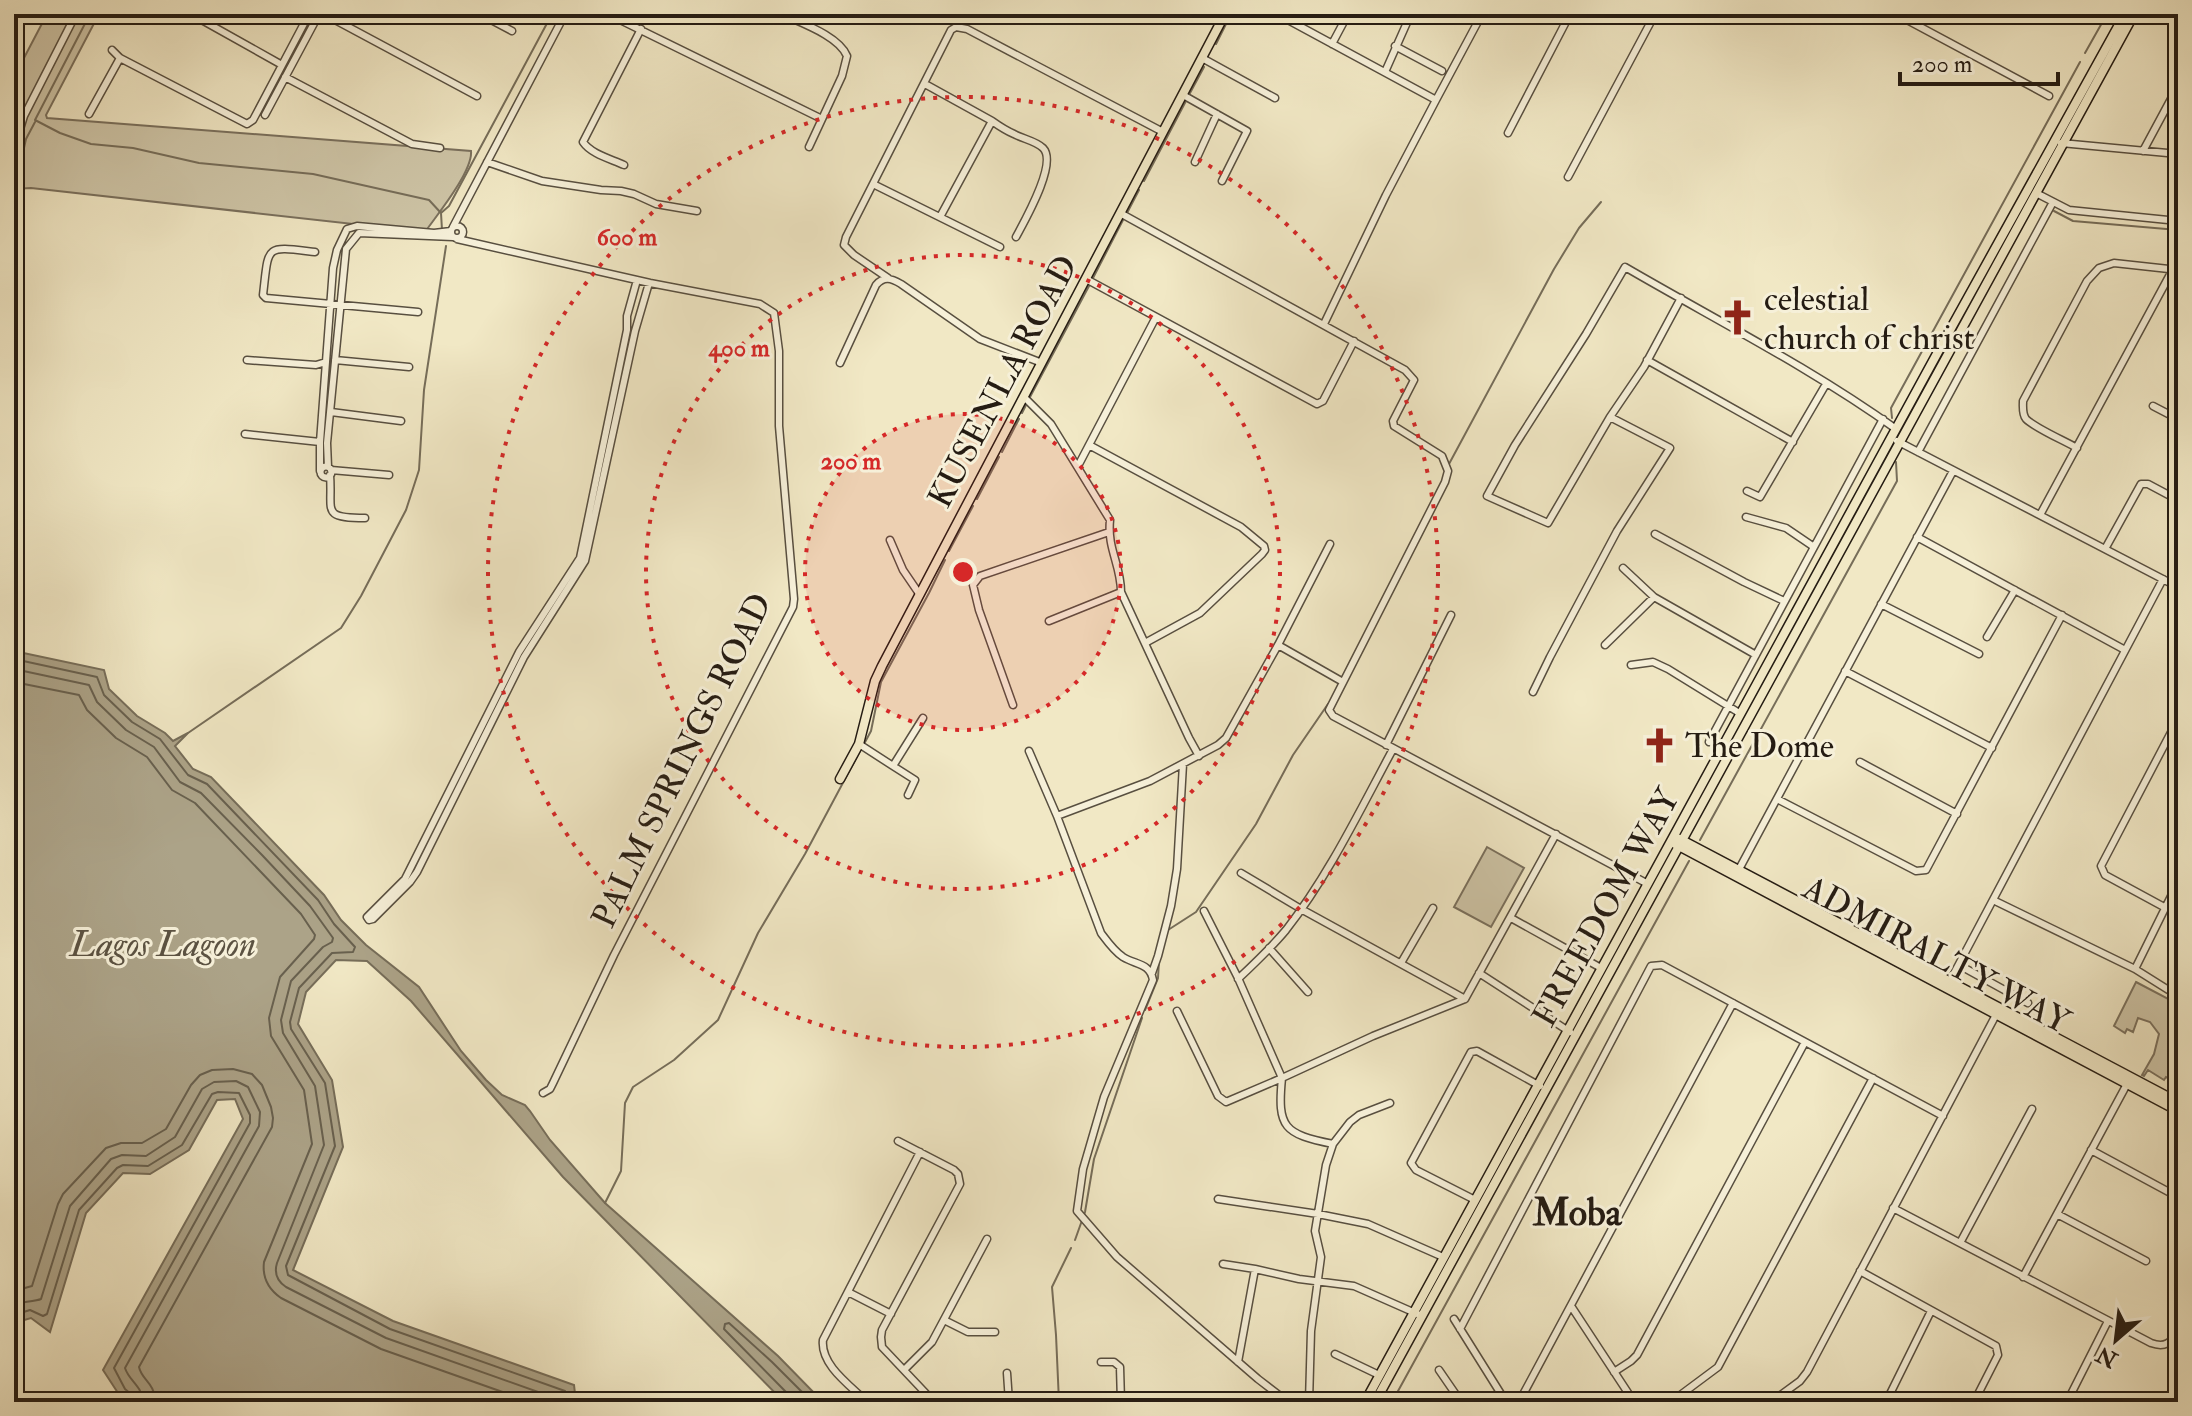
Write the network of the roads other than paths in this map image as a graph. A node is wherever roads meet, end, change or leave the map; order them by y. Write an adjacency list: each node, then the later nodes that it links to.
1 (76, 14): 48 (street)
2 (191, 14): 26 (street)
3 (309, 14): 26 (street)
4 (321, 14): 29 (street); 33 (street)
5 (480, 14): 20 (street)
6 (565, 14): 51 (street)
7 (608, 14): 19 (street)
8 (782, 14): 40 (street)
9 (1225, 14): 25 (main road, KUSENLA ROAD)
10 (1277, 14): 21 (street)
11 (1348, 14): 21 (street)
12 (1482, 14): 36 (street)
13 (1570, 14): 43 (street)
14 (1655, 14): 54 (street)
15 (1896, 14): 34 (street)
16 (2125, 14): 44 (main road, FREEDOM WAY)
17 (2134, 14): 45 (main road, FREEDOM WAY)
18 (1409, 18): 22 (street)
19 (641, 29): 40 (street); 53 (street)
20 (512, 31)
21 (1332, 44): 28 (street)
22 (1395, 46): 27 (street); 28 (street)
23 (112, 50): 24 (street)
24 (120, 58): 26 (street); 37 (street)
25 (1202, 58): 32 (main road, KUSENLA ROAD); 35 (street)
26 (282, 65)
27 (1442, 71)
28 (1385, 72): 36 (street)
29 (285, 77): 39 (street); 47 (street)
30 (925, 84): 41 (street); 42 (street); 56 (street)
31 (2178, 86): 49 (street)
32 (1183, 95): 38 (street); 42 (main road, KUSENLA ROAD)
33 (477, 96)
34 (2049, 96)
35 (1275, 98)
36 (1436, 100): 78 (street)
37 (89, 114)
38 (1217, 114): 52 (street); 55 (street)
39 (265, 115)
40 (822, 119): 46 (street)
41 (992, 121): 61 (street); 64 (street)
42 (1163, 132): 60 (main road, KUSENLA ROAD)
43 (1508, 133)
44 (2054, 143): 45 (street); 96 (main road, FREEDOM WAY)
45 (2064, 143): 49 (street); 57 (main road, FREEDOM WAY)
46 (809, 147)
47 (440, 148)
48 (14, 149)
49 (2143, 151): 50 (street)
50 (2178, 154)
51 (487, 162): 59 (street); 63 (street)
52 (1195, 162)
53 (624, 165)
54 (1568, 177)
55 (1222, 181)
56 (873, 184): 61 (street); 68 (street)
57 (2036, 193): 58 (street); 96 (main road, FREEDOM WAY)
58 (2053, 202): 62 (street); 101 (street)
59 (697, 211)
60 (1120, 213): 69 (main road, KUSENLA ROAD); 78 (street)
61 (940, 217): 65 (street)
62 (2178, 221)
63 (457, 233): 70 (street, PALM SPRINGS ROAD); 73 (street); 73 (street)
64 (1016, 237)
65 (1000, 247)
66 (315, 252): 73 (street)
67 (2176, 269): 100 (street); 100 (street)
68 (888, 278): 84 (street); 85 (street)
69 (1086, 279): 77 (street); 85 (main road, KUSENLA ROAD)
70 (637, 280): 71 (street, PALM SPRINGS ROAD); 74 (street)
71 (649, 283): 75 (street); 194 (street, PALM SPRINGS ROAD)
72 (1681, 298): 82 (street); 87 (street); 91 (street)
73 (336, 305): 76 (street); 81 (street); 83 (street)
74 (630, 306): 75 (street); 75 (street)
75 (643, 309)
76 (418, 312)
77 (1156, 317): 79 (street); 99 (street)
78 (1324, 324): 79 (street)
79 (1354, 341): 139 (street)
80 (247, 360): 83 (street)
81 (335, 360): 86 (street); 90 (street)
82 (1647, 360): 91 (street); 98 (street)
83 (326, 362): 97 (street)
84 (840, 363)
85 (1042, 363): 88 (main road, KUSENLA ROAD)
86 (409, 367)
87 (1826, 384): 92 (street); 98 (street)
88 (1024, 397): 102 (street); 123 (main road, KUSENLA ROAD)
89 (2153, 406): 93 (street)
90 (331, 412): 94 (street); 104 (street)
91 (1610, 417): 140 (street)
92 (1883, 419): 96 (street); 116 (street)
93 (2178, 419)
94 (401, 421)
95 (245, 434): 97 (street)
96 (1896, 436): 101 (street); 143 (main road, FREEDOM WAY); 161 (main road, FREEDOM WAY)
97 (320, 442): 104 (street)
98 (1793, 442): 106 (street)
99 (1089, 445): 102 (street); 131 (street)
100 (2077, 448): 108 (street)
101 (1918, 452): 103 (street)
102 (1078, 466): 111 (street)
103 (1953, 471): 108 (street); 113 (street)
104 (327, 472): 105 (street); 110 (street)
105 (389, 475)
106 (1747, 491)
107 (2178, 500): 117 (street)
108 (2040, 515): 117 (street)
109 (1746, 517): 116 (street)
110 (365, 518)
111 (1109, 532): 122 (street); 141 (street)
112 (1655, 534): 125 (street)
113 (1917, 537): 121 (street); 126 (street)
114 (890, 540): 123 (street)
115 (1330, 544): 132 (street)
116 (1814, 547): 125 (street)
117 (2105, 549): 119 (street)
118 (1623, 568): 124 (street)
119 (2163, 579): 120 (street); 134 (street)
120 (2178, 587)
121 (2015, 590): 128 (street); 130 (street)
122 (1121, 592): 129 (street); 131 (street)
123 (920, 595): 147 (main road, KUSENLA ROAD)
124 (1654, 597): 133 (street); 136 (street)
125 (1784, 601): 136 (street)
126 (1881, 604): 135 (street); 138 (street)
127 (1451, 615): 148 (street)
128 (2062, 615): 134 (street); 149 (street)
129 (1049, 621)
130 (1987, 637)
131 (1145, 643): 151 (street)
132 (1278, 645): 139 (street); 151 (street)
133 (1605, 645)
134 (2125, 650): 166 (street)
135 (1979, 654)
136 (1756, 655): 142 (street)
137 (1631, 665): 142 (street)
138 (1845, 671): 149 (street); 157 (street)
139 (1343, 682): 148 (street)
140 (1533, 692)
141 (1013, 705)
142 (1727, 706): 143 (street); 146 (street)
143 (1741, 714): 161 (main road, FREEDOM WAY)
144 (923, 718): 154 (street)
145 (2178, 719): 167 (street)
146 (1709, 742)
147 (862, 746): 154 (street); 155 (main road, KUSENLA ROAD)
148 (1390, 747): 160 (street); 169 (street)
149 (1992, 748): 158 (street)
150 (1029, 751): 159 (street)
151 (1199, 756): 153 (street)
152 (1860, 762): 158 (street)
153 (1183, 764): 159 (street); 177 (street)
154 (893, 766): 156 (street)
155 (840, 779)
156 (908, 795)
157 (1777, 799): 158 (street); 163 (street)
158 (1957, 814)
159 (1057, 816): 177 (street)
160 (1556, 834): 165 (street); 171 (street)
161 (1677, 841): 163 (main road, ADMIRALTY WAY); 165 (main road, FREEDOM WAY); 188 (main road, FREEDOM WAY)
162 (1241, 873): 169 (street)
163 (1736, 873): 180 (main road, ADMIRALTY WAY); 187 (main road, ADMIRALTY WAY)
164 (2178, 882): 167 (street)
165 (1648, 884): 175 (main road, FREEDOM WAY)
166 (1993, 900): 174 (street); 176 (street)
167 (2164, 907): 176 (street)
168 (1433, 908): 173 (street)
169 (1301, 909): 172 (street); 173 (street)
170 (1204, 911): 179 (street)
171 (1511, 918): 175 (street); 178 (street)
172 (1269, 948): 179 (street); 181 (street)
173 (1401, 963): 183 (street)
174 (1959, 965): 180 (street); 185 (street)
175 (1601, 968): 188 (main road, FREEDOM WAY)
176 (2135, 969): 182 (street)
177 (1152, 973): 232 (street)
178 (1479, 973): 183 (street); 188 (street)
179 (1238, 979): 190 (street)
180 (1950, 981): 187 (main road, ADMIRALTY WAY)
181 (1308, 992)
182 (2178, 996)
183 (1465, 999): 190 (street)
184 (1733, 1003): 189 (street); 220 (street); 227 (street)
185 (2028, 1003)
186 (1177, 1011): 190 (street)
187 (1997, 1011): 192 (main road, ADMIRALTY WAY); 195 (main road, ADMIRALTY WAY); 199 (street)
188 (1571, 1032): 193 (main road, FREEDOM WAY)
189 (1805, 1042): 191 (street); 235 (street)
190 (1282, 1078): 201 (street)
191 (1873, 1078): 199 (street); 250 (street)
192 (2127, 1084): 198 (main road, ADMIRALTY WAY); 202 (street)
193 (1541, 1087): 206 (main road, FREEDOM WAY); 206 (street); 223 (main road, FREEDOM WAY)
194 (543, 1093)
195 (2178, 1102)
196 (1390, 1103): 201 (street)
197 (2032, 1109): 211 (street)
198 (2178, 1111)
199 (1943, 1116): 207 (street)
200 (898, 1141): 203 (street)
201 (1333, 1144): 208 (street)
202 (2091, 1150): 204 (street); 209 (street)
203 (920, 1152): 219 (street); 222 (street)
204 (2178, 1197)
205 (1218, 1199): 208 (street)
206 (1475, 1200): 212 (main road, FREEDOM WAY)
207 (1893, 1208): 211 (street); 216 (street)
208 (1318, 1214): 212 (street); 218 (street)
209 (2057, 1214): 213 (street); 217 (street)
210 (987, 1239): 225 (street)
211 (1960, 1243): 217 (street)
212 (1443, 1257): 223 (main road, FREEDOM WAY)
213 (2146, 1261)
214 (1223, 1264): 215 (street)
215 (1255, 1269): 218 (street); 232 (street)
216 (1860, 1271): 221 (street); 251 (street)
217 (2023, 1277): 226 (street)
218 (1319, 1281): 223 (street); 243 (street)
219 (848, 1292): 222 (street); 238 (street)
220 (1571, 1306): 235 (street); 248 (street)
221 (1931, 1311): 252 (street); 253 (street)
222 (891, 1314): 233 (street)
223 (1418, 1314): 237 (main road, FREEDOM WAY); 245 (main road, FREEDOM WAY)
224 (1454, 1319): 227 (street)
225 (944, 1320): 229 (street); 233 (street)
226 (2108, 1321): 228 (street); 254 (street)
227 (1460, 1329): 247 (street)
228 (2178, 1331)
229 (995, 1332)
230 (1335, 1354): 237 (street)
231 (1101, 1362): 241 (street)
232 (1238, 1362): 242 (street)
233 (904, 1370): 239 (street)
234 (1439, 1370): 246 (street)
235 (1614, 1372): 249 (street)
236 (1007, 1373): 240 (street)
237 (1379, 1375): 244 (main road, FREEDOM WAY)
238 (867, 1402)
239 (934, 1402)
240 (1009, 1402)
241 (1121, 1402)
242 (1288, 1402)
243 (1309, 1402)
244 (1365, 1402)
245 (1375, 1402)
246 (1461, 1402)
247 (1506, 1402)
248 (1519, 1402)
249 (1634, 1402)
250 (1671, 1402)
251 (1771, 1402)
252 (1886, 1402)
253 (1974, 1402)
254 (2067, 1402)

